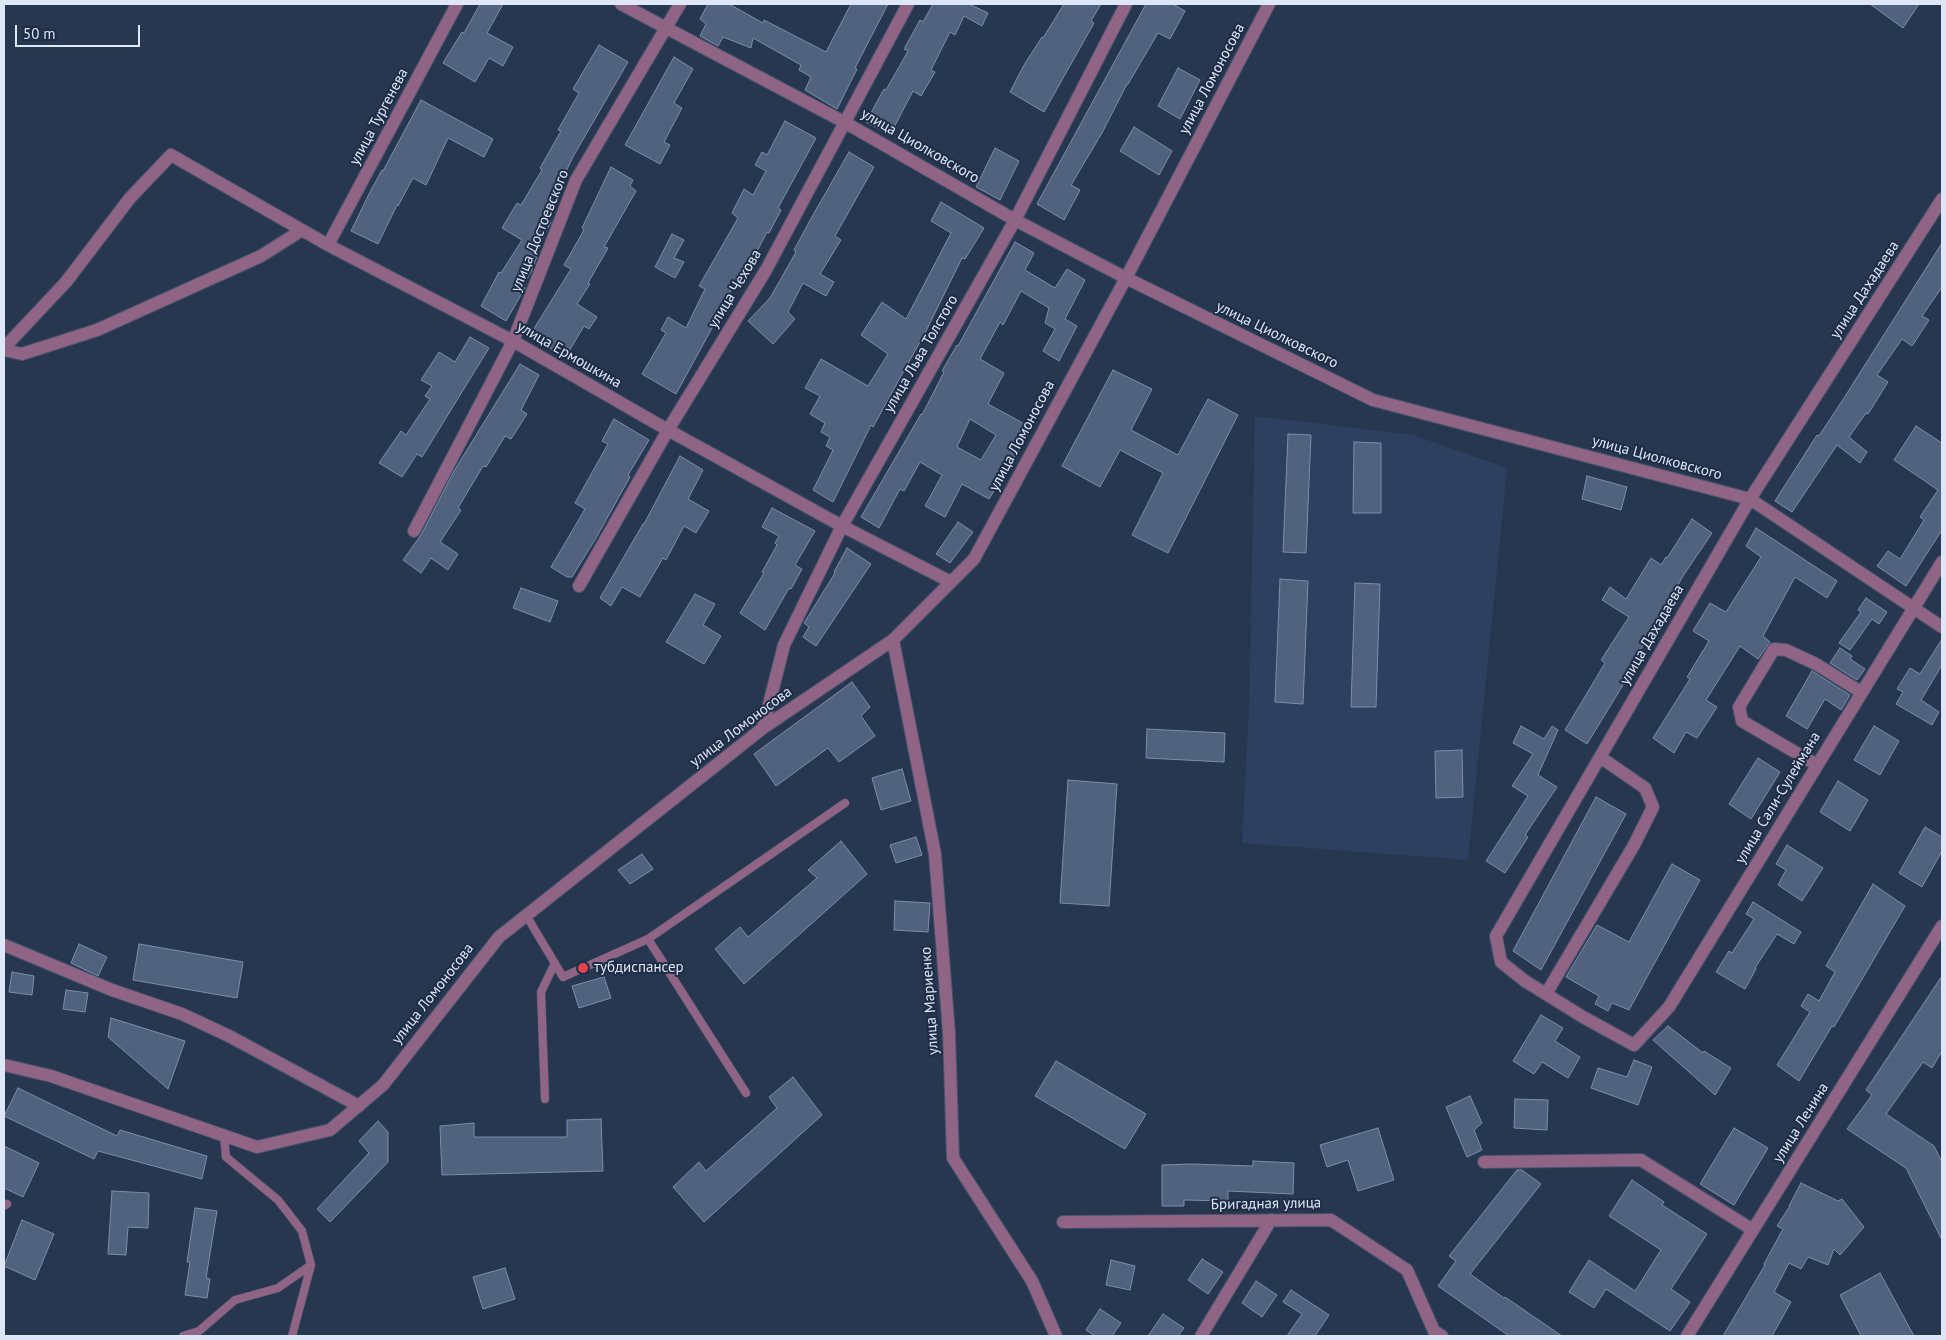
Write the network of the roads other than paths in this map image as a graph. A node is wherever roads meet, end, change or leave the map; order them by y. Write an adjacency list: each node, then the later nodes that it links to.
1 (458, 4): 12 (street, улица Тургенева)
2 (621, 4): 7 (street, улица Циолковского)
3 (680, 4): 7 (street, улица Достоевского)
4 (908, 4): 8 (street, улица Чехова)
5 (1126, 4): 10 (street, улица Льва Толстого)
6 (1269, 4): 13 (street, улица Ломоносова)
7 (667, 28): 8 (street, улица Циолковского); 14 (street, улица Достоевского)
8 (844, 122): 10 (street, улица Циолковского); 16 (street, улица Чехова)
9 (1942, 199): 17 (street, улица Дахадаева)
10 (1015, 220): 13 (street, улица Циолковского); 18 (street, улица Льва Толстого)
11 (302, 230): 12 (street, улица Ермошкина); 15 (street); 15 (street, улица Ермошкина)
12 (328, 245): 14 (street, улица Ермошкина)
13 (1126, 278): 17 (street, улица Циолковского); 21 (street, улица Ломоносова)
14 (513, 341): 16 (street, улица Ермошкина); 19 (street, улица Достоевского)
15 (4, 349)
16 (668, 430): 18 (street, улица Ермошкина); 22 (street, улица Чехова)
17 (1750, 499): 23 (street, улица Циолковского); 28 (street, улица Дахадаева)
18 (842, 526): 21 (street, улица Ермошкина); 27 (street, улица Льва Толстого)
19 (414, 530)
20 (1942, 562): 23 (street, улица Сали-Сулеймана)
21 (952, 582): 25 (street, улица Ломоносова)
22 (579, 586)
23 (1914, 608): 24 (street, улица Циолковского); 26 (street, улица Сали-Сулеймана)
24 (1942, 626)
25 (893, 640): 27 (street, улица Ломоносова); 51 (street, улица Мариенко)
26 (1862, 692): 29 (street, улица Сали-Сулеймана); 29 (street)
27 (763, 728): 31 (street, улица Ломоносова)
28 (1600, 757): 36 (street, улица Дахадаева); 36 (street)
29 (1817, 765): 37 (street, улица Сали-Сулеймана)
30 (845, 803): 33 (lane)
31 (526, 915): 35 (lane); 41 (street, улица Ломоносова)
32 (1942, 926): 46 (street, улица Ленина)
33 (648, 939): 35 (lane); 39 (lane)
34 (4, 945): 41 (street)
35 (555, 963): 40 (lane)
36 (1546, 994): 37 (street, улица Дахадаева)
37 (1634, 1045)
38 (4, 1065): 42 (street, улица Ломоносова)
39 (746, 1093)
40 (545, 1099)
41 (359, 1106): 42 (street, улица Ломоносова)
42 (224, 1136): 47 (lane)
43 (1484, 1162): 46 (street)
44 (1271, 1220): 45 (street, Бригадная улица); 48 (street, Бригадная улица); 52 (street)
45 (1063, 1222)
46 (1754, 1230): 53 (street, улица Ленина)
47 (311, 1265): 49 (lane); 50 (lane)
48 (1435, 1334)
49 (183, 1336)
50 (292, 1336)
51 (1056, 1336)
52 (1201, 1336)
53 (1687, 1336)

